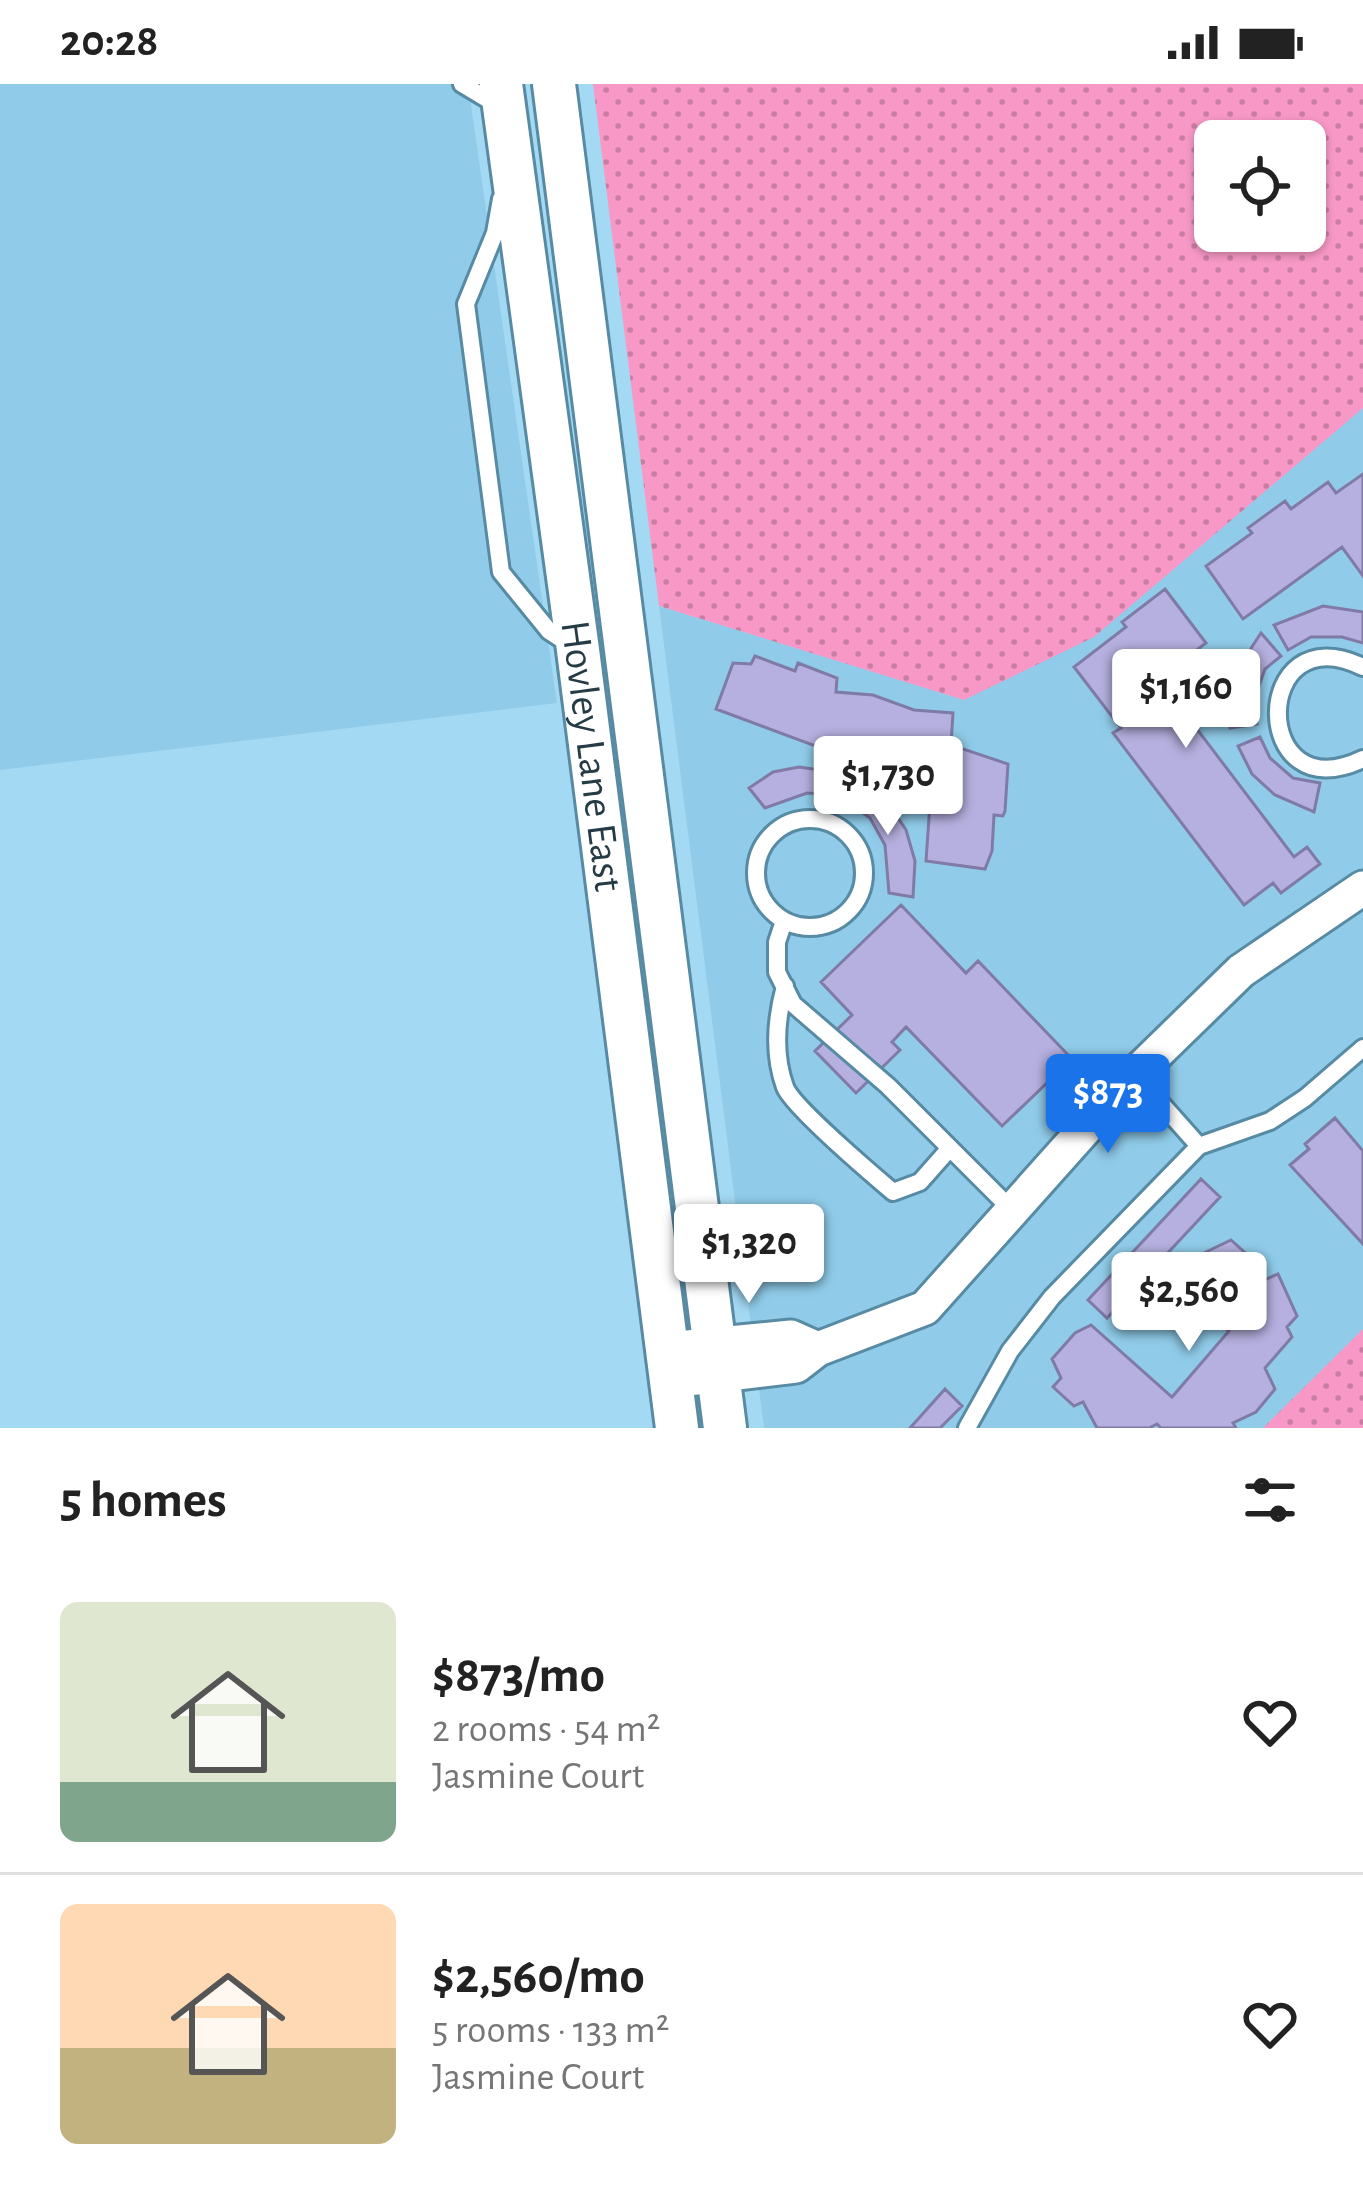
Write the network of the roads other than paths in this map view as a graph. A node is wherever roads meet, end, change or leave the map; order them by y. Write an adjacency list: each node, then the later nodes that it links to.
1 (462, 84): 3 (lane)
2 (554, 84): 16 (street, Hovley Lane East)
3 (502, 96): 4 (street, Hovley Lane East)
4 (510, 151): 5 (street, Hovley Lane East); 5 (lane)
5 (578, 650): 17 (street, Hovley Lane East)
6 (1363, 667): 7 (lane)
7 (1363, 760)
8 (1363, 888): 12 (street)
9 (784, 921): 9 (lane); 10 (lane)
10 (784, 986): 14 (lane); 14 (lane)
11 (1363, 1048): 13 (lane)
12 (1135, 1074): 13 (lane); 15 (street)
13 (1199, 1146): 20 (lane)
14 (950, 1148): 15 (lane)
15 (1013, 1211): 16 (street)
16 (717, 1360): 17 (street); 19 (street, Hovley Lane East)
17 (669, 1365): 18 (street, Hovley Lane East)
18 (677, 1428)
19 (725, 1428)
20 (968, 1428)

